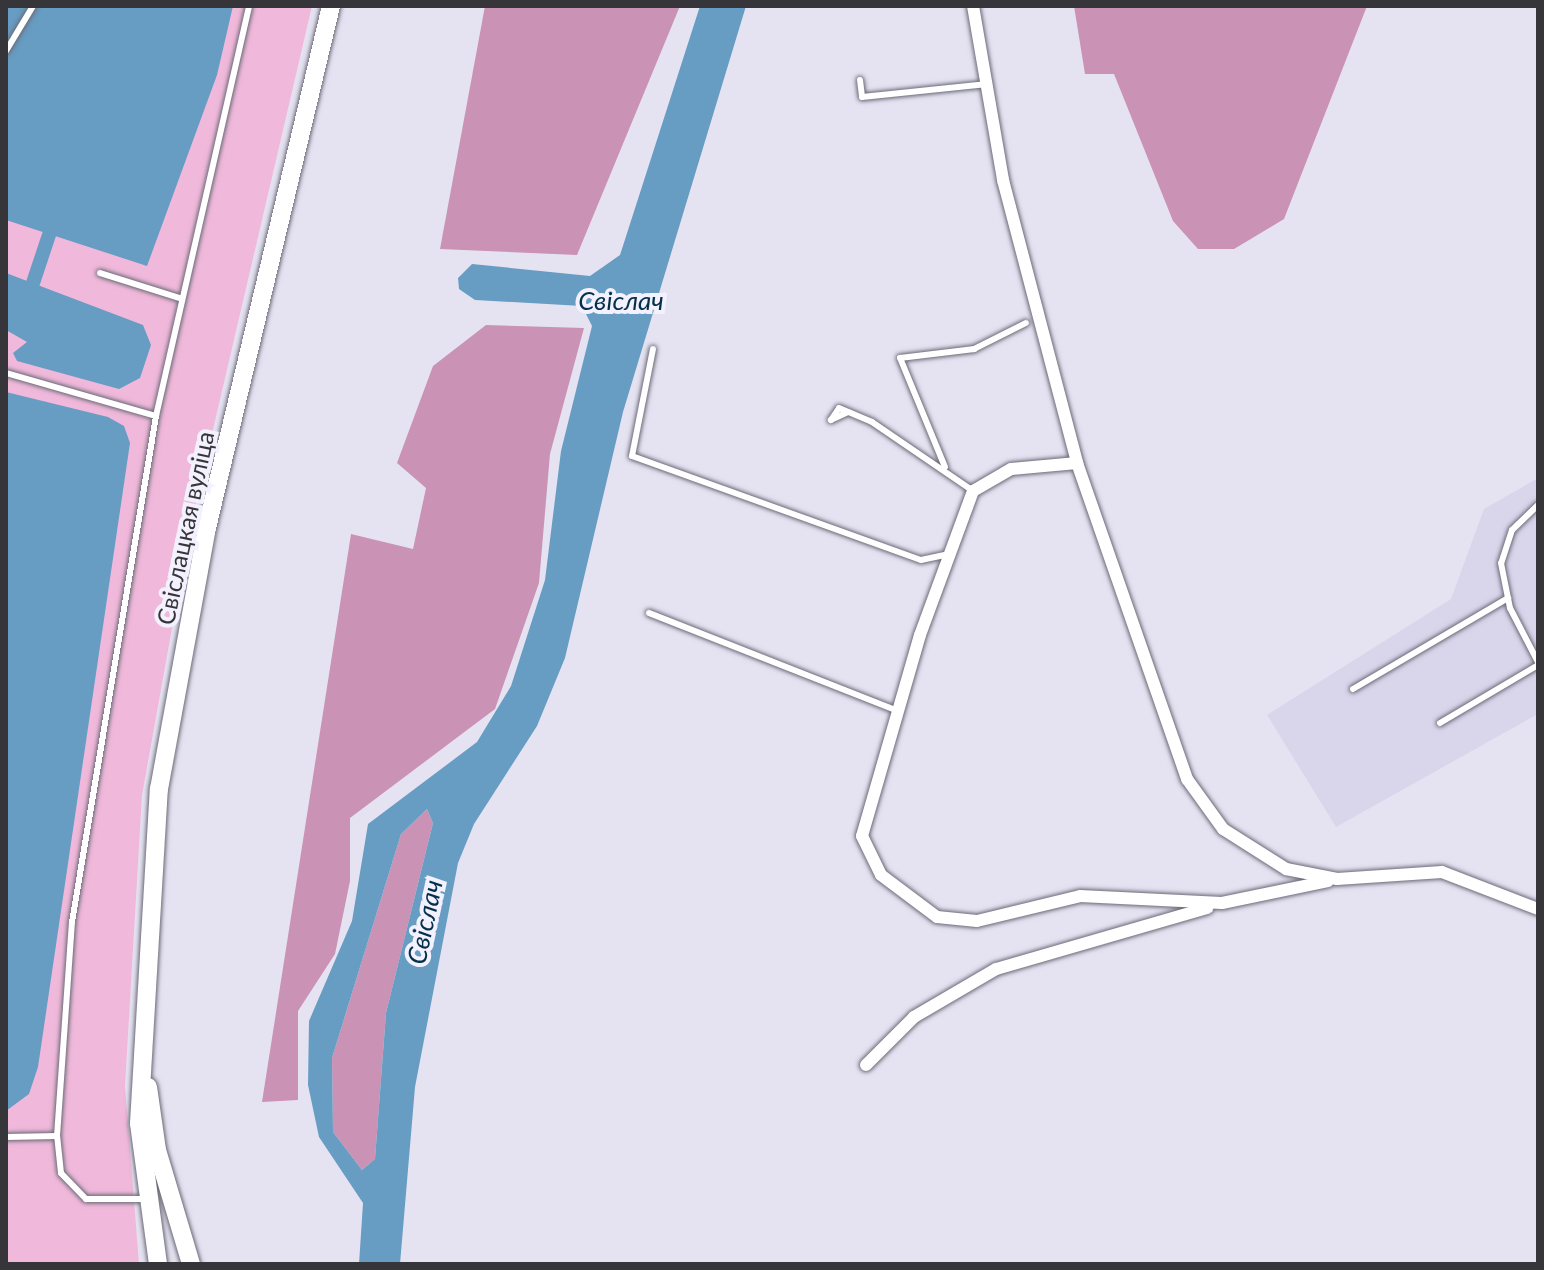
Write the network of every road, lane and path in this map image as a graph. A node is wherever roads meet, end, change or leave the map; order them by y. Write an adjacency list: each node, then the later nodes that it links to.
1 (33, 6): 5 (lane)
2 (249, 6): 9 (lane)
3 (331, 6): 30 (main road, Свіслацкая вуліца)
4 (973, 6): 7 (street)
5 (6, 51)
6 (860, 80): 7 (lane)
7 (987, 84): 15 (street)
8 (100, 273): 9 (lane)
9 (180, 298): 14 (lane)
10 (1026, 323): 16 (lane)
11 (653, 349): 19 (lane)
12 (6, 373): 14 (lane)
13 (848, 412): 16 (lane)
14 (156, 416): 31 (lane)
15 (1077, 463): 17 (street); 26 (street)
16 (945, 467): 17 (lane)
17 (973, 491): 19 (street)
18 (1538, 505): 20 (lane)
19 (950, 554): 24 (street)
20 (1508, 598): 22 (lane); 23 (lane)
21 (649, 613): 24 (lane)
22 (1538, 663): 25 (lane)
23 (1353, 689)
24 (898, 711): 27 (street)
25 (1440, 723)
26 (1337, 879): 27 (street); 28 (street)
27 (1222, 903): 29 (street)
28 (1538, 909)
29 (866, 1065)
30 (143, 1069): 33 (main road, Свіслацкая вуліца); 35 (main road, Свіслацкая вуліца)
31 (57, 1136): 32 (lane); 33 (lane)
32 (6, 1137)
33 (147, 1199): 34 (main road, Свіслацкая вуліца)
34 (158, 1264)
35 (191, 1264)

